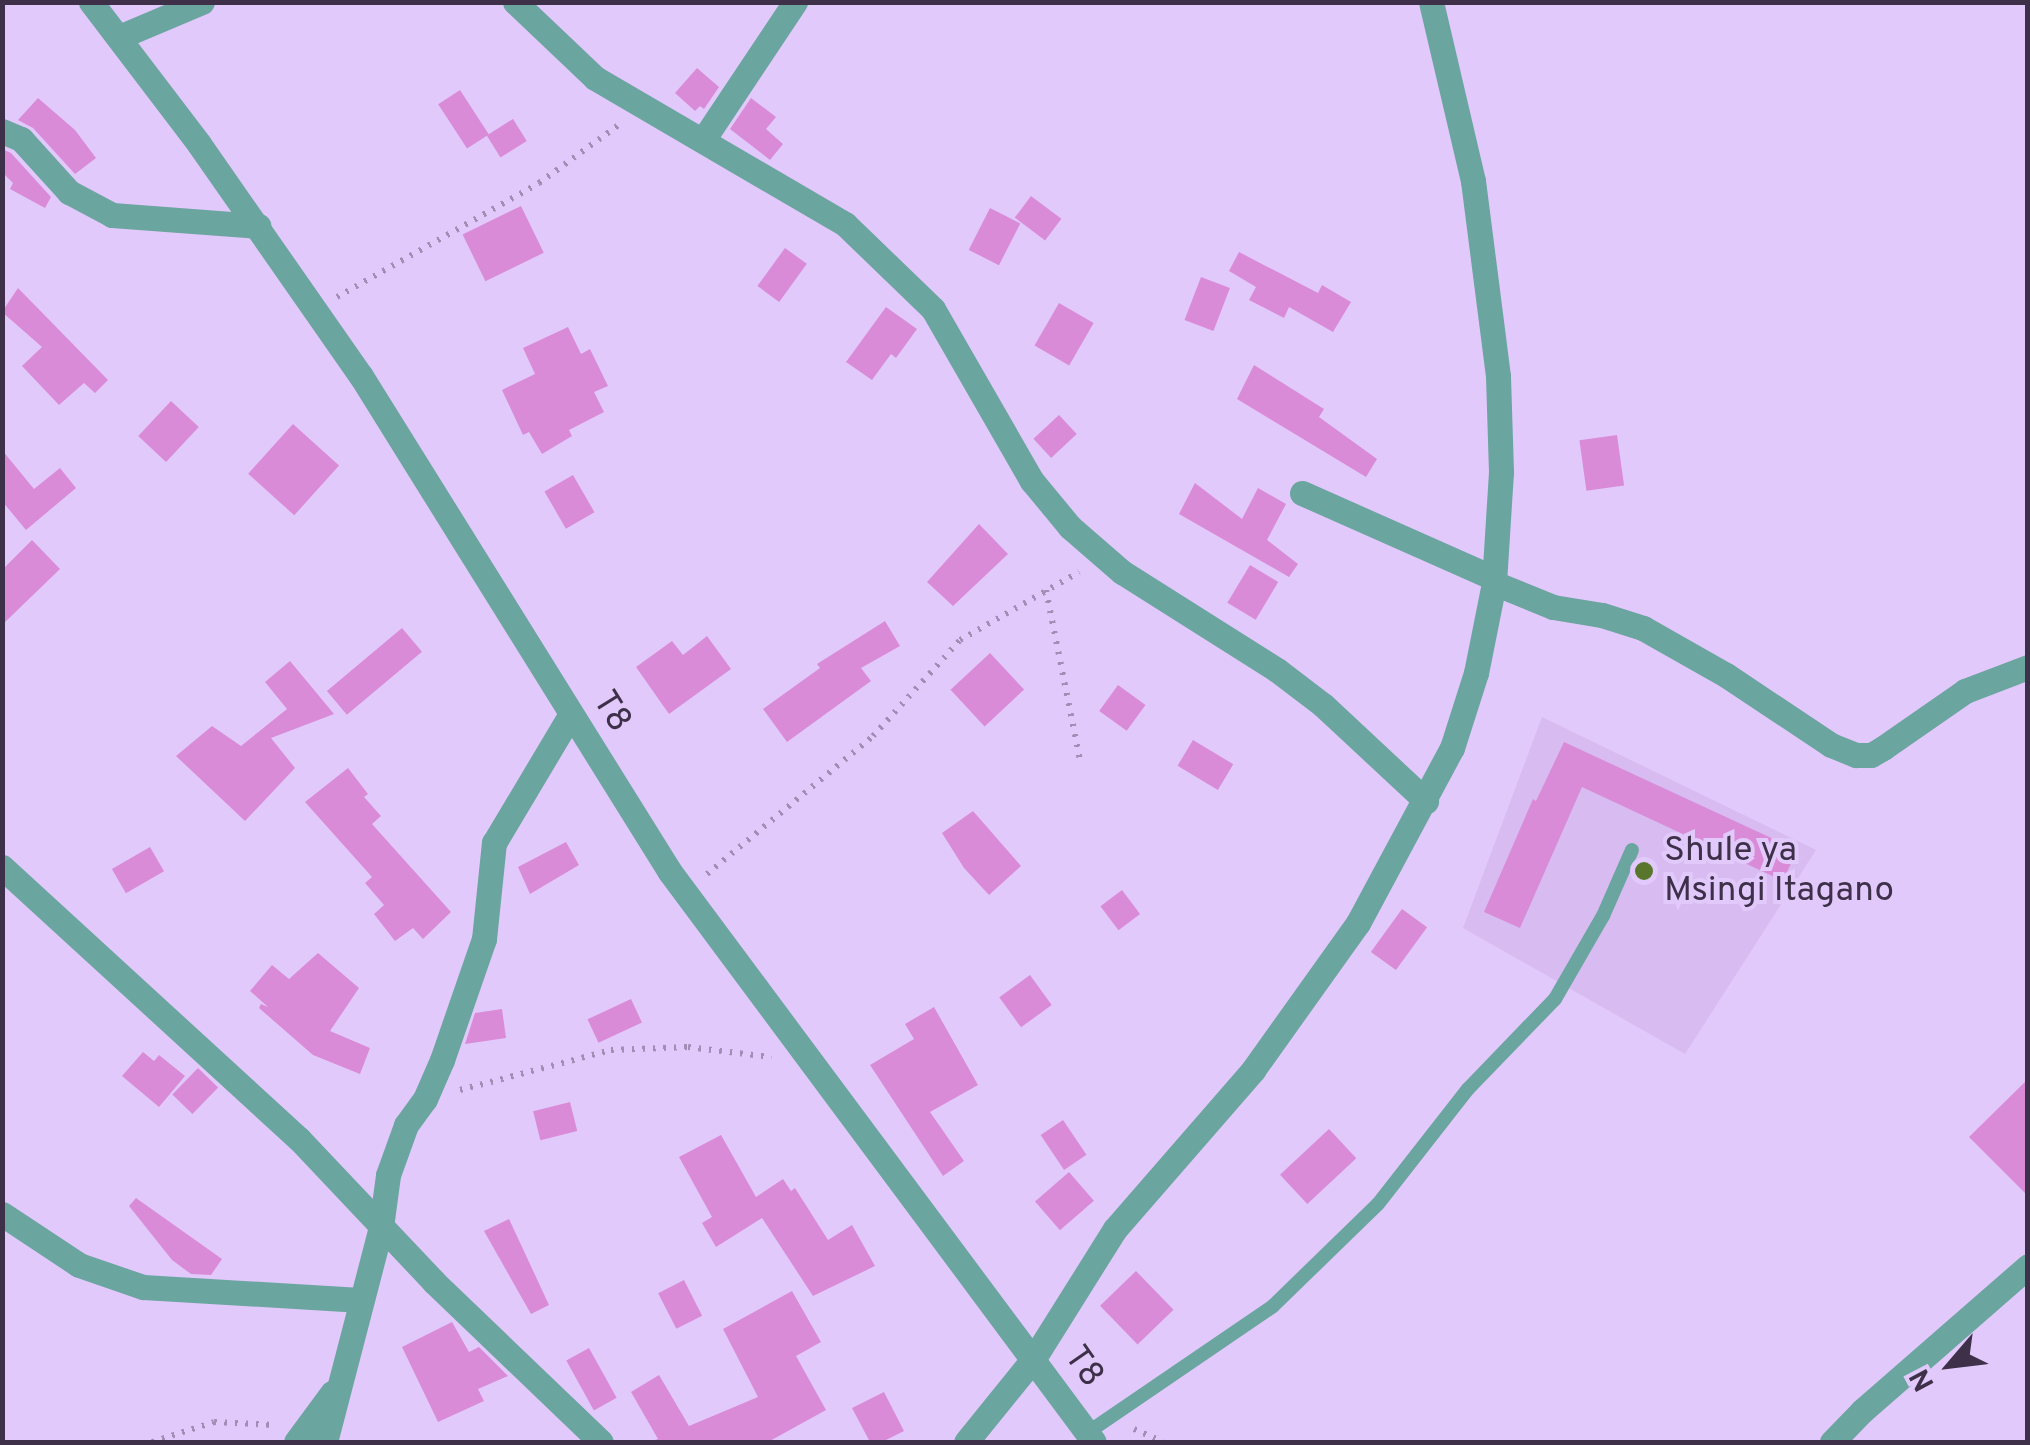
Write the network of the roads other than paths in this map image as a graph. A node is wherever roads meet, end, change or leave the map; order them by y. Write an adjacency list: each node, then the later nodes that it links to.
1 (91, 2): 6 (street, T8)
2 (202, 2): 6 (street)
3 (516, 2): 8 (street)
4 (795, 2): 8 (street)
5 (1431, 2): 11 (street)
6 (119, 37): 9 (street, T8)
7 (2, 130): 9 (street)
8 (703, 140): 14 (street)
9 (259, 226): 13 (street, T8)
10 (1302, 493): 11 (street)
11 (1494, 580): 12 (street); 14 (street)
12 (2028, 667)
13 (571, 714): 18 (street); 21 (street, T8)
14 (1426, 801): 21 (street)
15 (1632, 850): 23 (lane)
16 (2, 867): 18 (street)
17 (2, 1214): 20 (street)
18 (381, 1227): 20 (street); 26 (street)
19 (2028, 1266): 28 (street)
20 (361, 1300): 22 (street)
21 (1034, 1358): 23 (street, T8); 27 (street)
22 (341, 1381): 24 (street); 25 (street)
23 (1091, 1438)
24 (296, 1442)
25 (325, 1442)
26 (602, 1442)
27 (966, 1442)
28 (1832, 1442)

